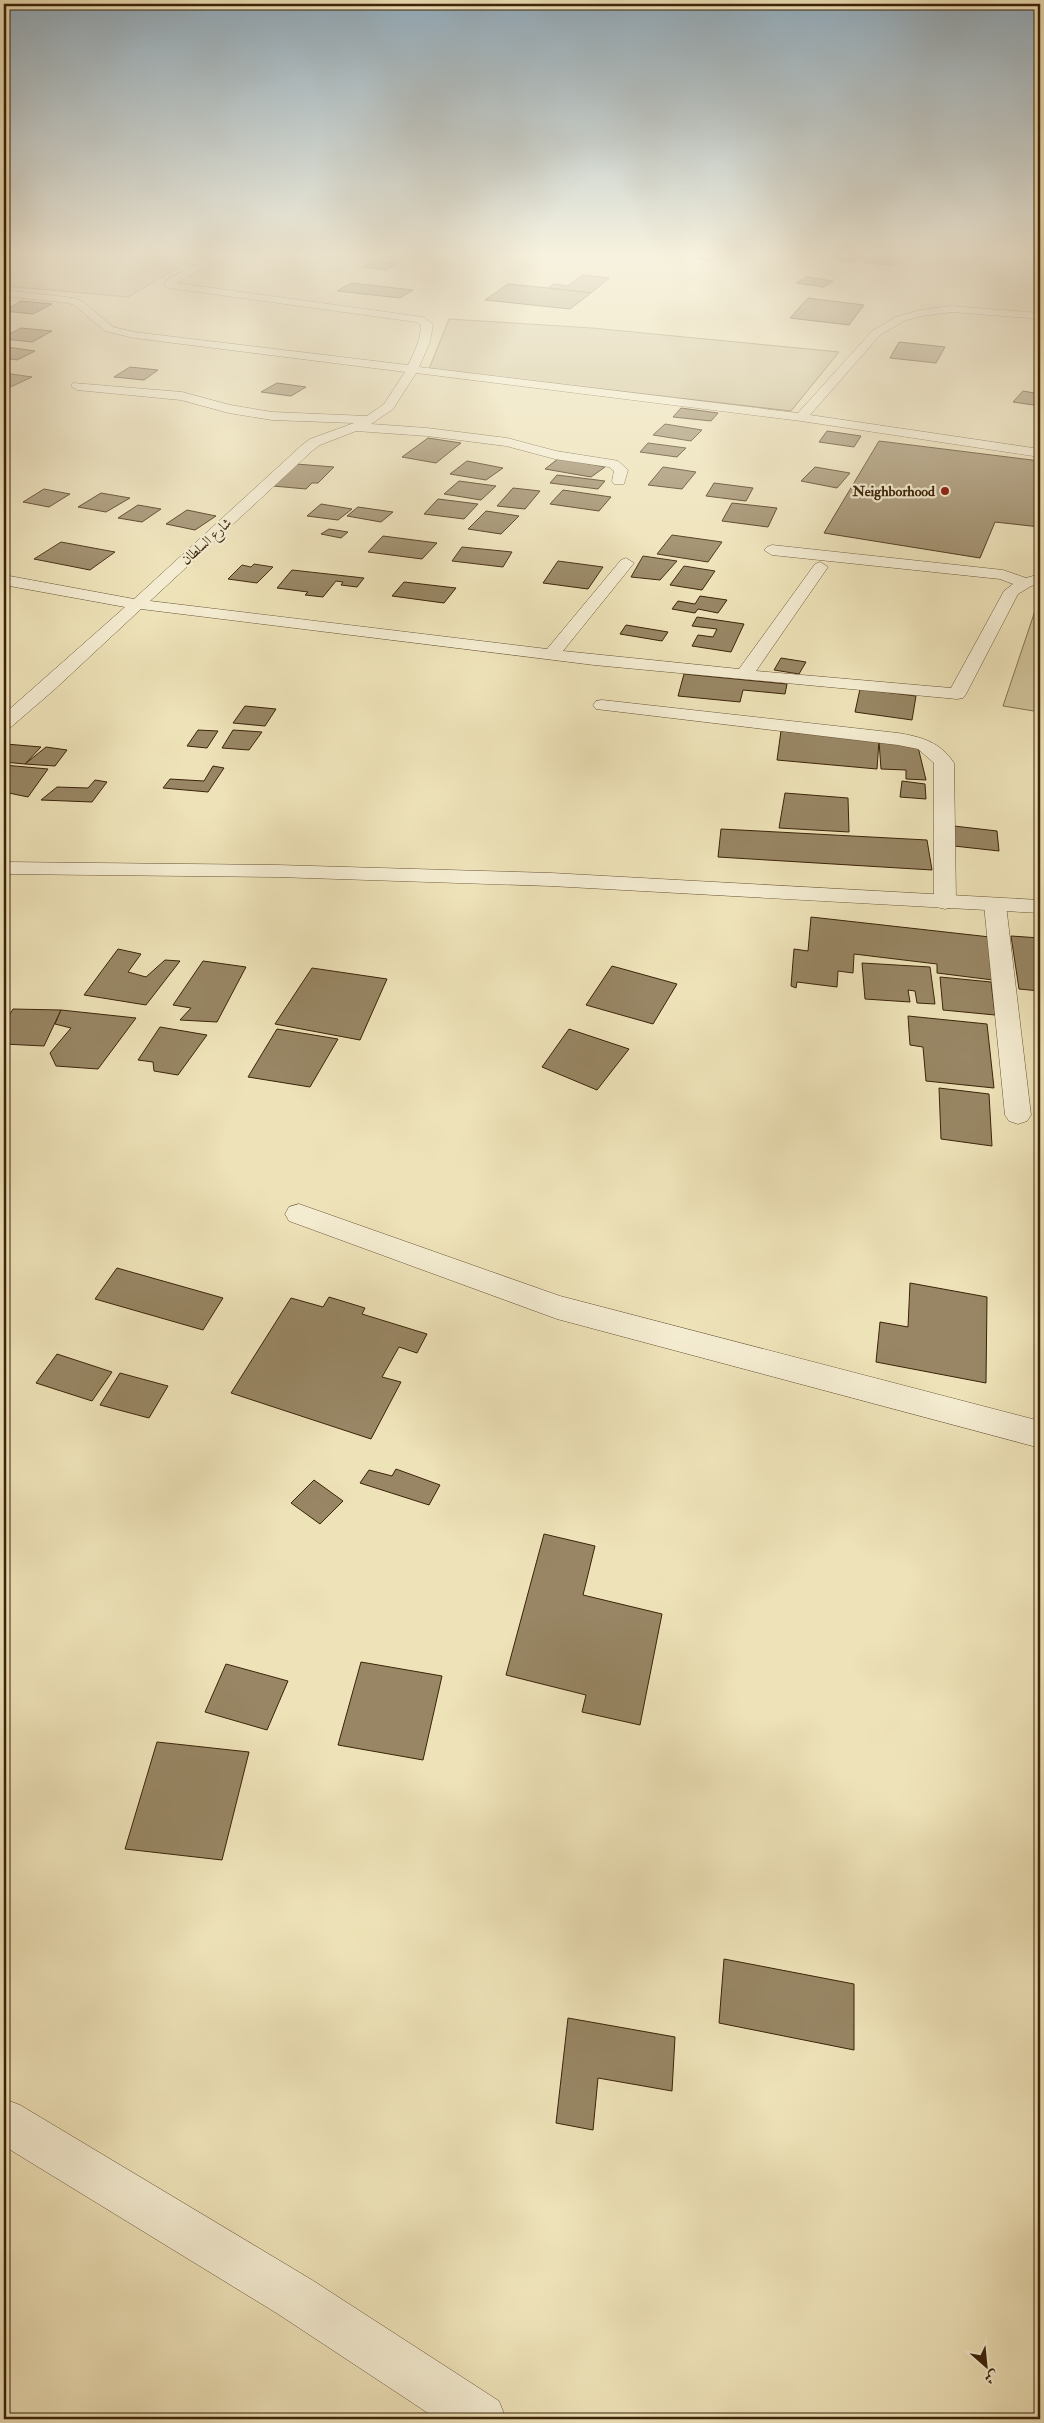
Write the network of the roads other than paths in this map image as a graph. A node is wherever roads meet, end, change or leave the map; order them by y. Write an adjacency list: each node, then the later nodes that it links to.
1 (373, 365): 4 (street)
2 (415, 365): 4 (street, شارع السلطان)
3 (847, 365): 6 (street)
4 (412, 370): 6 (street); 7 (street, شارع السلطان)
5 (77, 386): 7 (street)
6 (801, 417): 9 (street)
7 (369, 419): 8 (street, شارع السلطان)
8 (352, 427): 10 (street); 16 (street, شارع السلطان)
9 (1040, 453)
10 (620, 482)
11 (772, 550): 15 (street)
12 (626, 563): 17 (street)
13 (820, 567): 18 (street)
14 (4, 580): 16 (street)
15 (1033, 580): 18 (street)
16 (136, 604): 17 (street); 20 (street, شارع السلطان)
17 (551, 655): 18 (street)
18 (744, 675)
19 (602, 705): 22 (street)
20 (4, 723)
21 (4, 868): 22 (street)
22 (946, 902): 23 (street)
23 (995, 905): 24 (street); 25 (street)
24 (1040, 907)
25 (1018, 1115)
26 (299, 1214): 27 (street)
27 (1040, 1435)
28 (4, 2121): 29 (street)
29 (481, 2419)

